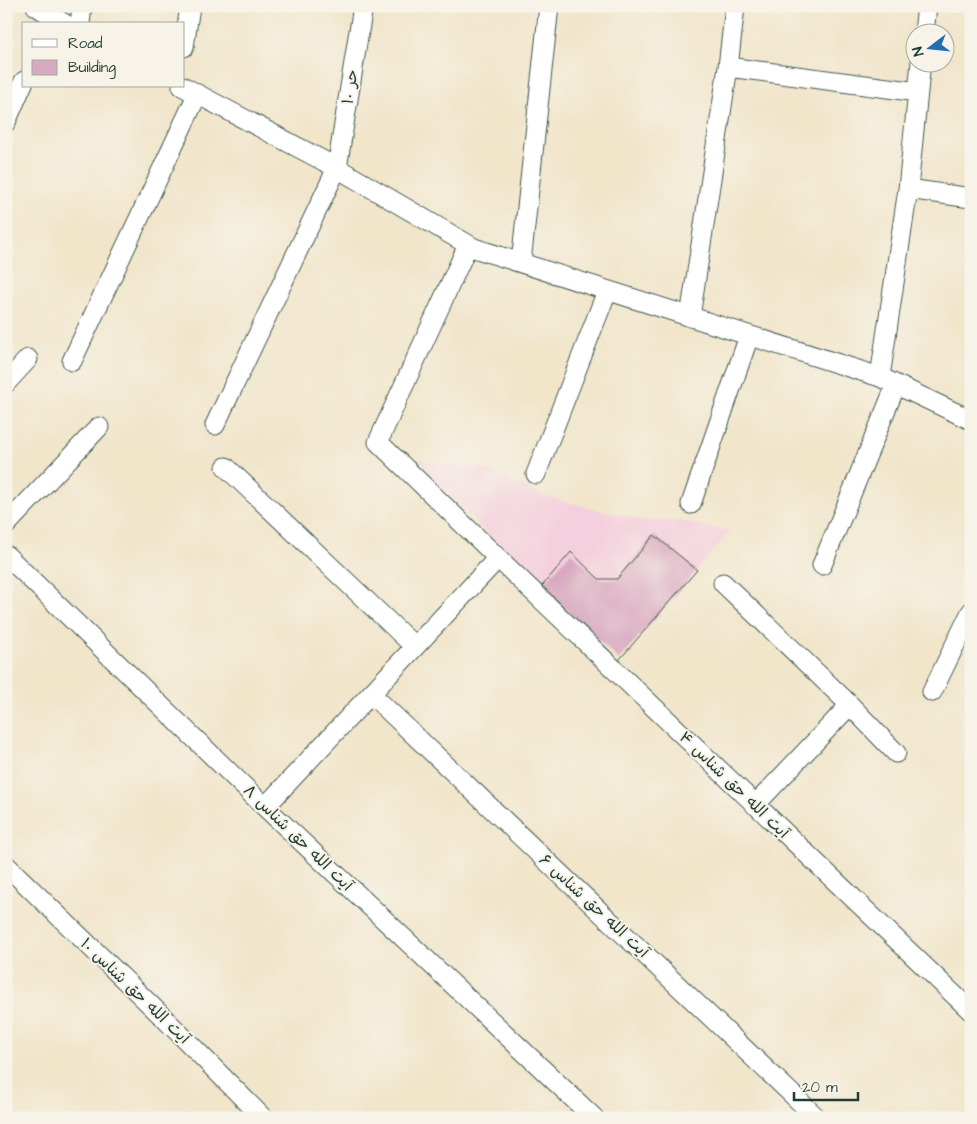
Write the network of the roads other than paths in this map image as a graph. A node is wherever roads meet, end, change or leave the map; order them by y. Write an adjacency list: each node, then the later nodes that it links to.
1 (82, 6): 7 (street)
2 (190, 6): 9 (street)
3 (363, 6): 16 (street, حر ۱۰)
4 (549, 6): 20 (street)
5 (735, 6): 10 (street)
6 (927, 6): 8 (street)
7 (80, 22)
8 (925, 22)
9 (185, 40)
10 (728, 67): 14 (street); 22 (street)
11 (920, 72): 14 (street)
12 (22, 86): 15 (street)
13 (189, 90): 16 (street); 25 (street)
14 (918, 92): 17 (street)
15 (6, 122)
16 (337, 168): 19 (street); 29 (street, حر ۱۰)
17 (908, 189): 18 (street); 26 (street)
18 (971, 198)
19 (468, 245): 20 (street); 36 (street, آیت الله حق شناس ۴)
20 (520, 263): 21 (street)
21 (607, 291): 22 (street); 32 (street)
22 (690, 317): 23 (street)
23 (749, 336): 26 (street); 33 (street)
24 (28, 359): 27 (street)
25 (72, 361)
26 (888, 381): 28 (street); 37 (street)
27 (6, 383)
28 (971, 420)
29 (215, 425)
30 (99, 426): 34 (street)
31 (226, 467): 40 (street)
32 (536, 474)
33 (691, 504)
34 (6, 525)
35 (6, 555): 46 (street, آیت الله حق شناس ۸)
36 (498, 558): 40 (street); 45 (street, آیت الله حق شناس ۴)
37 (822, 565)
38 (723, 583): 43 (street)
39 (971, 612): 41 (street)
40 (415, 647): 42 (street)
41 (932, 692)
42 (371, 694): 46 (street); 51 (street, آیت الله حق شناس ۶)
43 (850, 705): 44 (street); 45 (street)
44 (896, 753)
45 (756, 805): 48 (street, آیت الله حق شناس ۴)
46 (265, 807): 50 (street, آیت الله حق شناس ۸)
47 (6, 866): 49 (street, آیت الله حق شناس ۱۰)
48 (971, 1011)
49 (262, 1118)
50 (594, 1118)
51 (817, 1118)

